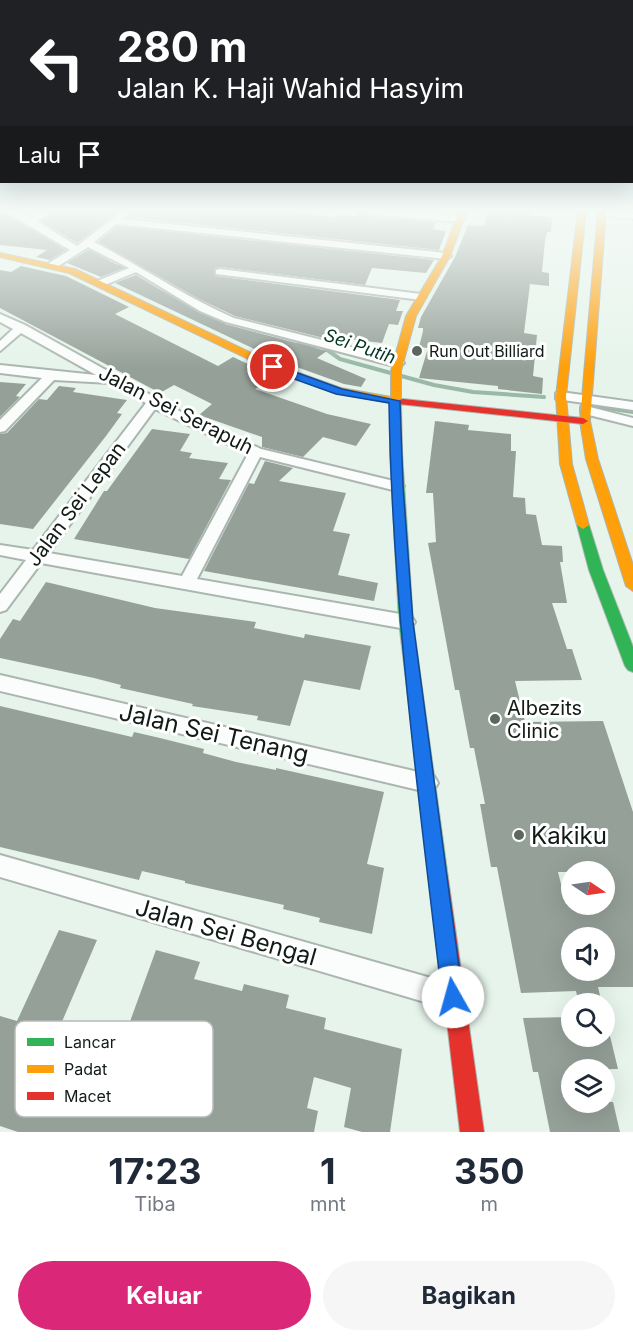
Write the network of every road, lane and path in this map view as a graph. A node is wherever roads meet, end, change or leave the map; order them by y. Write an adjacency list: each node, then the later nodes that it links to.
1 (47, 264): 6 (street)
2 (119, 264): 7 (street)
3 (441, 264): 12 (street)
4 (577, 264): 20 (street)
5 (598, 264): 24 (street)
6 (53, 265): 10 (street)
7 (132, 270): 10 (street); 17 (street)
8 (220, 272): 9 (street)
9 (293, 280): 11 (street); 12 (street)
10 (101, 283): 21 (street)
11 (285, 294)
12 (421, 297): 17 (street)
13 (0, 317): 14 (street, Jalan Sei Serapuh)
14 (21, 327): 15 (street); 19 (street, Jalan Sei Serapuh)
15 (0, 347)
16 (0, 369): 18 (street)
17 (397, 372): 21 (street)
18 (51, 376): 19 (street); 27 (street)
19 (113, 381): 22 (street, Jalan Sei Serapuh)
20 (561, 396): 24 (street); 25 (street)
21 (394, 401): 25 (street); 29 (street)
22 (153, 403): 28 (street, Jalan Sei Serapuh); 31 (street, Jalan Sei Lepan)
23 (633, 406): 24 (street)
24 (586, 410): 25 (street); 26 (street); 33 (street)
25 (562, 418): 32 (street)
26 (633, 422)
27 (0, 428)
28 (256, 452): 29 (street, Jalan Sei Serapuh); 34 (street)
29 (397, 486): 37 (street)
30 (0, 550): 31 (street)
31 (36, 557): 34 (street); 36 (street, Jalan Sei Lepan)
32 (596, 570): 33 (street); 38 (street)
33 (629, 570): 35 (street)
34 (188, 581): 37 (street)
35 (633, 585)
36 (0, 606)
37 (406, 622): 40 (street)
38 (633, 666)
39 (0, 683): 40 (street, Jalan Sei Tenang)
40 (427, 783): 42 (street)
41 (0, 866): 42 (street, Jalan Sei Bengal)
42 (453, 997): 43 (street)
43 (472, 1132)

